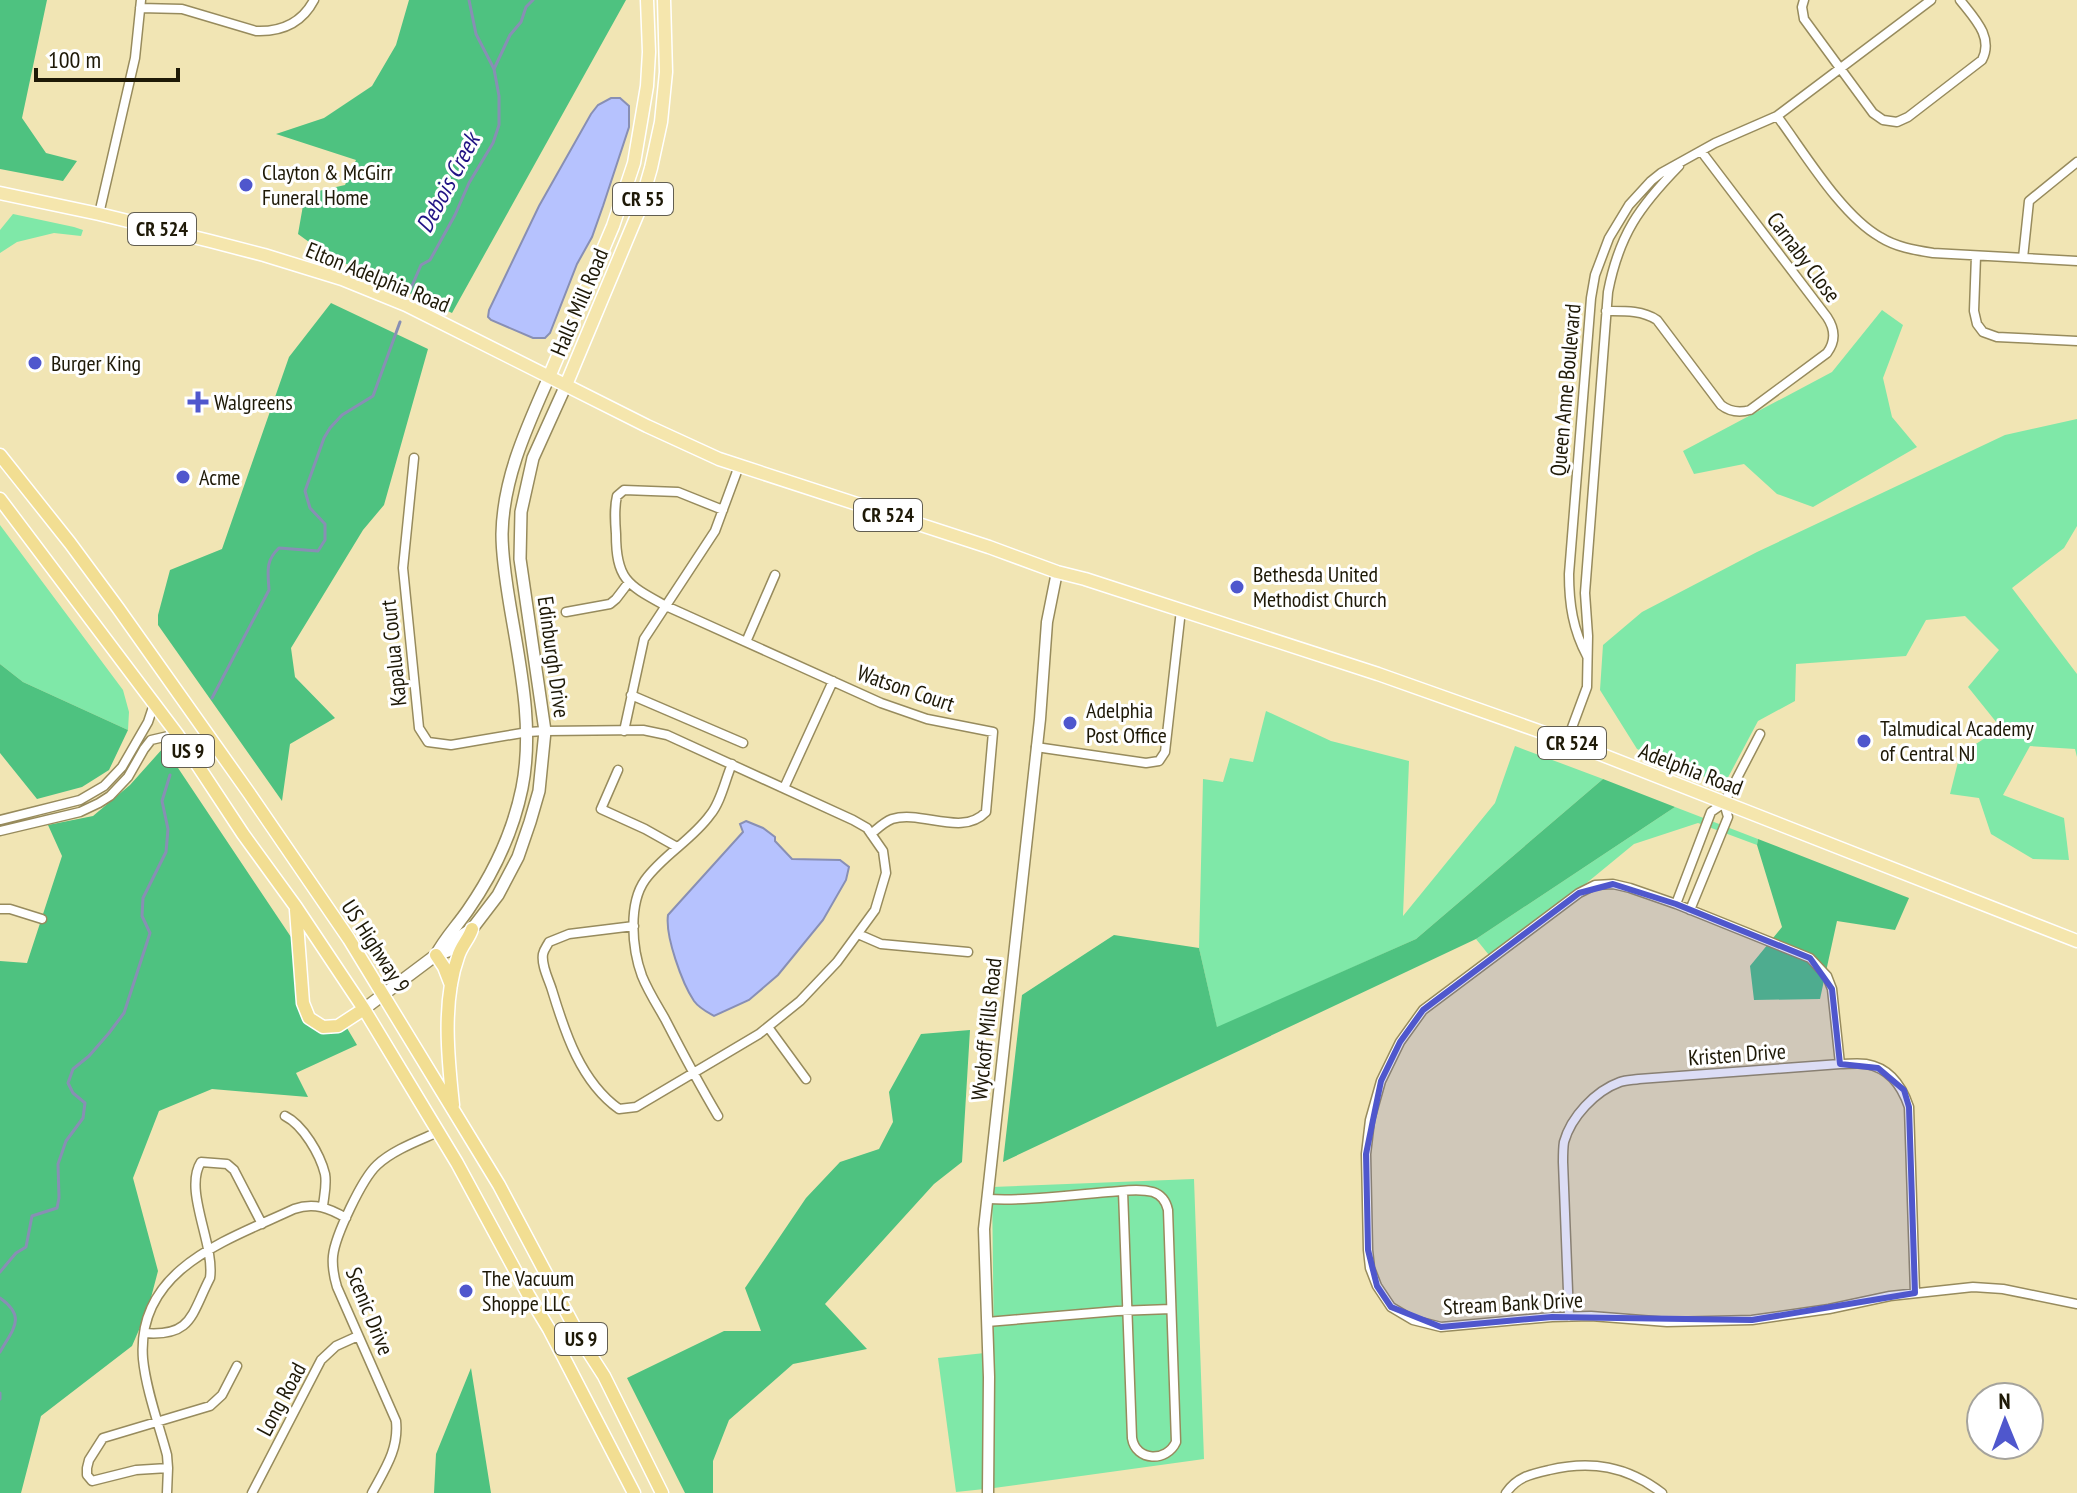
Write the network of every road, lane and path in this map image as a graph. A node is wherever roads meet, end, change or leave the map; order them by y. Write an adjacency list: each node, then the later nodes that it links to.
1 (314, 0): 7 (street)
2 (647, 0): 20 (main road, Halls Mill Road / CR 55)
3 (664, 0): 21 (main road, Halls Mill Road / CR 55)
4 (1804, 0): 8 (street)
5 (1931, 0): 8 (street, Queen Anne Boulevard)
6 (1960, 0): 8 (street)
7 (140, 4): 14 (street)
8 (1840, 69): 9 (street, Queen Anne Boulevard)
9 (1777, 116): 10 (street, Queen Anne Boulevard); 15 (street)
10 (1701, 151): 11 (street, Queen Anne Boulevard); 18 (street, Carnaby Close)
11 (1685, 160): 18 (street, Queen Anne Boulevard); 34 (street, Queen Anne Boulevard)
12 (2077, 162): 16 (street)
13 (0, 193): 14 (main road, Elton Adelphia Road / CR 524)
14 (99, 214): 20 (main road, Elton Adelphia Road / CR 524)
15 (1976, 256): 16 (street); 19 (street)
16 (2023, 258): 17 (street)
17 (2077, 261)
18 (1606, 311): 34 (street, Queen Anne Boulevard)
19 (2077, 341)
20 (549, 377): 21 (main road, Elton Adelphia Road / CR 524); 40 (main road, Edinburgh Drive)
21 (566, 385): 24 (main road, Elton Adelphia Road / CR 524); 38 (main road, Edinburgh Drive)
22 (0, 455): 68 (highway, US Highway 9 / US 9)
23 (414, 458): 40 (street, Kapalua Court)
24 (739, 466): 26 (street); 27 (main road, CR 524)
25 (0, 499): 37 (highway, US Highway 9 / US 9)
26 (723, 510): 29 (street); 30 (street)
27 (1057, 572): 31 (main road, Adelphia Road / CR 524); 45 (street, Wyckoff Mills Road)
28 (775, 575): 33 (street)
29 (629, 582): 30 (street, Watson Court); 32 (street)
30 (666, 606): 33 (street, Watson Court); 36 (street)
31 (1181, 610): 43 (main road, Adelphia Road / CR 524); 45 (street)
32 (566, 612)
33 (746, 642): 35 (street, Watson Court)
34 (1587, 656): 43 (street, Queen Anne Boulevard)
35 (833, 681): 48 (street); 54 (street, Watson Court)
36 (631, 695): 39 (street); 44 (street)
37 (154, 703): 41 (highway, US Highway 9 / US 9); 50 (street)
38 (545, 731): 39 (street, Kapalua Court); 40 (street, Kapalua Court); 62 (main road, Edinburgh Drive)
39 (624, 731): 46 (street, Kapalua Court)
40 (528, 732): 66 (main road, Edinburgh Drive)
41 (177, 734): 51 (street); 57 (highway, US Highway 9 / US 9)
42 (1760, 734): 49 (street)
43 (1567, 741): 49 (main road, Adelphia Road / CR 524)
44 (743, 743)
45 (1036, 747): 79 (street, Wyckoff Mills Road)
46 (732, 764): 48 (street, Kapalua Court); 55 (street)
47 (618, 770): 55 (street)
48 (784, 788): 54 (street, Kapalua Court)
49 (1724, 803): 56 (street); 59 (street); 64 (main road, Adelphia Road / CR 524)
50 (63, 805): 51 (street); 52 (street)
51 (66, 816): 53 (street)
52 (0, 820)
53 (0, 831)
54 (871, 834): 63 (street)
55 (677, 847): 61 (street)
56 (1676, 904): 59 (street, Stream Bank Drive); 88 (street, Stream Bank Drive)
57 (296, 907): 69 (highway, US Highway 9 / US 9); 69 (highway)
58 (0, 909): 60 (street)
59 (1690, 910): 71 (street, Stream Bank Drive)
60 (42, 919)
61 (634, 926): 72 (street); 72 (street)
62 (472, 929): 66 (main road, Edinburgh Drive); 67 (highway)
63 (858, 934): 65 (street); 70 (street)
64 (2077, 941)
65 (968, 952)
66 (436, 955): 67 (highway); 68 (main road, Edinburgh Drive)
67 (451, 985): 74 (highway)
68 (383, 994): 69 (main road, Edinburgh Drive); 74 (highway, US Highway 9 / US 9)
69 (364, 1009): 77 (highway, US Highway 9 / US 9)
70 (768, 1027): 72 (street); 73 (street)
71 (1840, 1064): 84 (street, Kristen Drive); 88 (street, Kristen Drive)
72 (693, 1074): 76 (street)
73 (806, 1079)
74 (454, 1109): 99 (highway, US Highway 9 / US 9)
75 (285, 1116): 80 (street)
76 (718, 1116)
77 (438, 1132): 81 (street, Scenic Drive); 98 (highway, US Highway 9 / US 9)
78 (1123, 1191): 79 (street); 86 (street); 87 (street)
79 (988, 1199): 89 (street, Wyckoff Mills Road)
80 (323, 1206): 81 (street); 82 (street)
81 (346, 1218): 91 (street, Scenic Drive)
82 (262, 1224): 83 (street); 83 (street)
83 (209, 1250): 90 (street); 90 (street)
84 (1915, 1293): 85 (street, Stream Bank Drive); 88 (street, Stream Bank Drive)
85 (2077, 1304)
86 (1171, 1309): 87 (street); 87 (street)
87 (1127, 1310): 89 (street)
88 (1569, 1317)
89 (987, 1322): 100 (street, Wyckoff Mills Road)
90 (144, 1333): 93 (street)
91 (358, 1336): 96 (street, Long Road); 97 (street, Scenic Drive)
92 (237, 1366): 93 (street)
93 (158, 1421): 94 (street); 94 (street)
94 (168, 1468): 95 (street)
95 (167, 1493)
96 (252, 1493)
97 (372, 1493)
98 (634, 1493)
99 (662, 1493)
100 (988, 1493)
101 (1506, 1493): 102 (street)
102 (1662, 1493)

